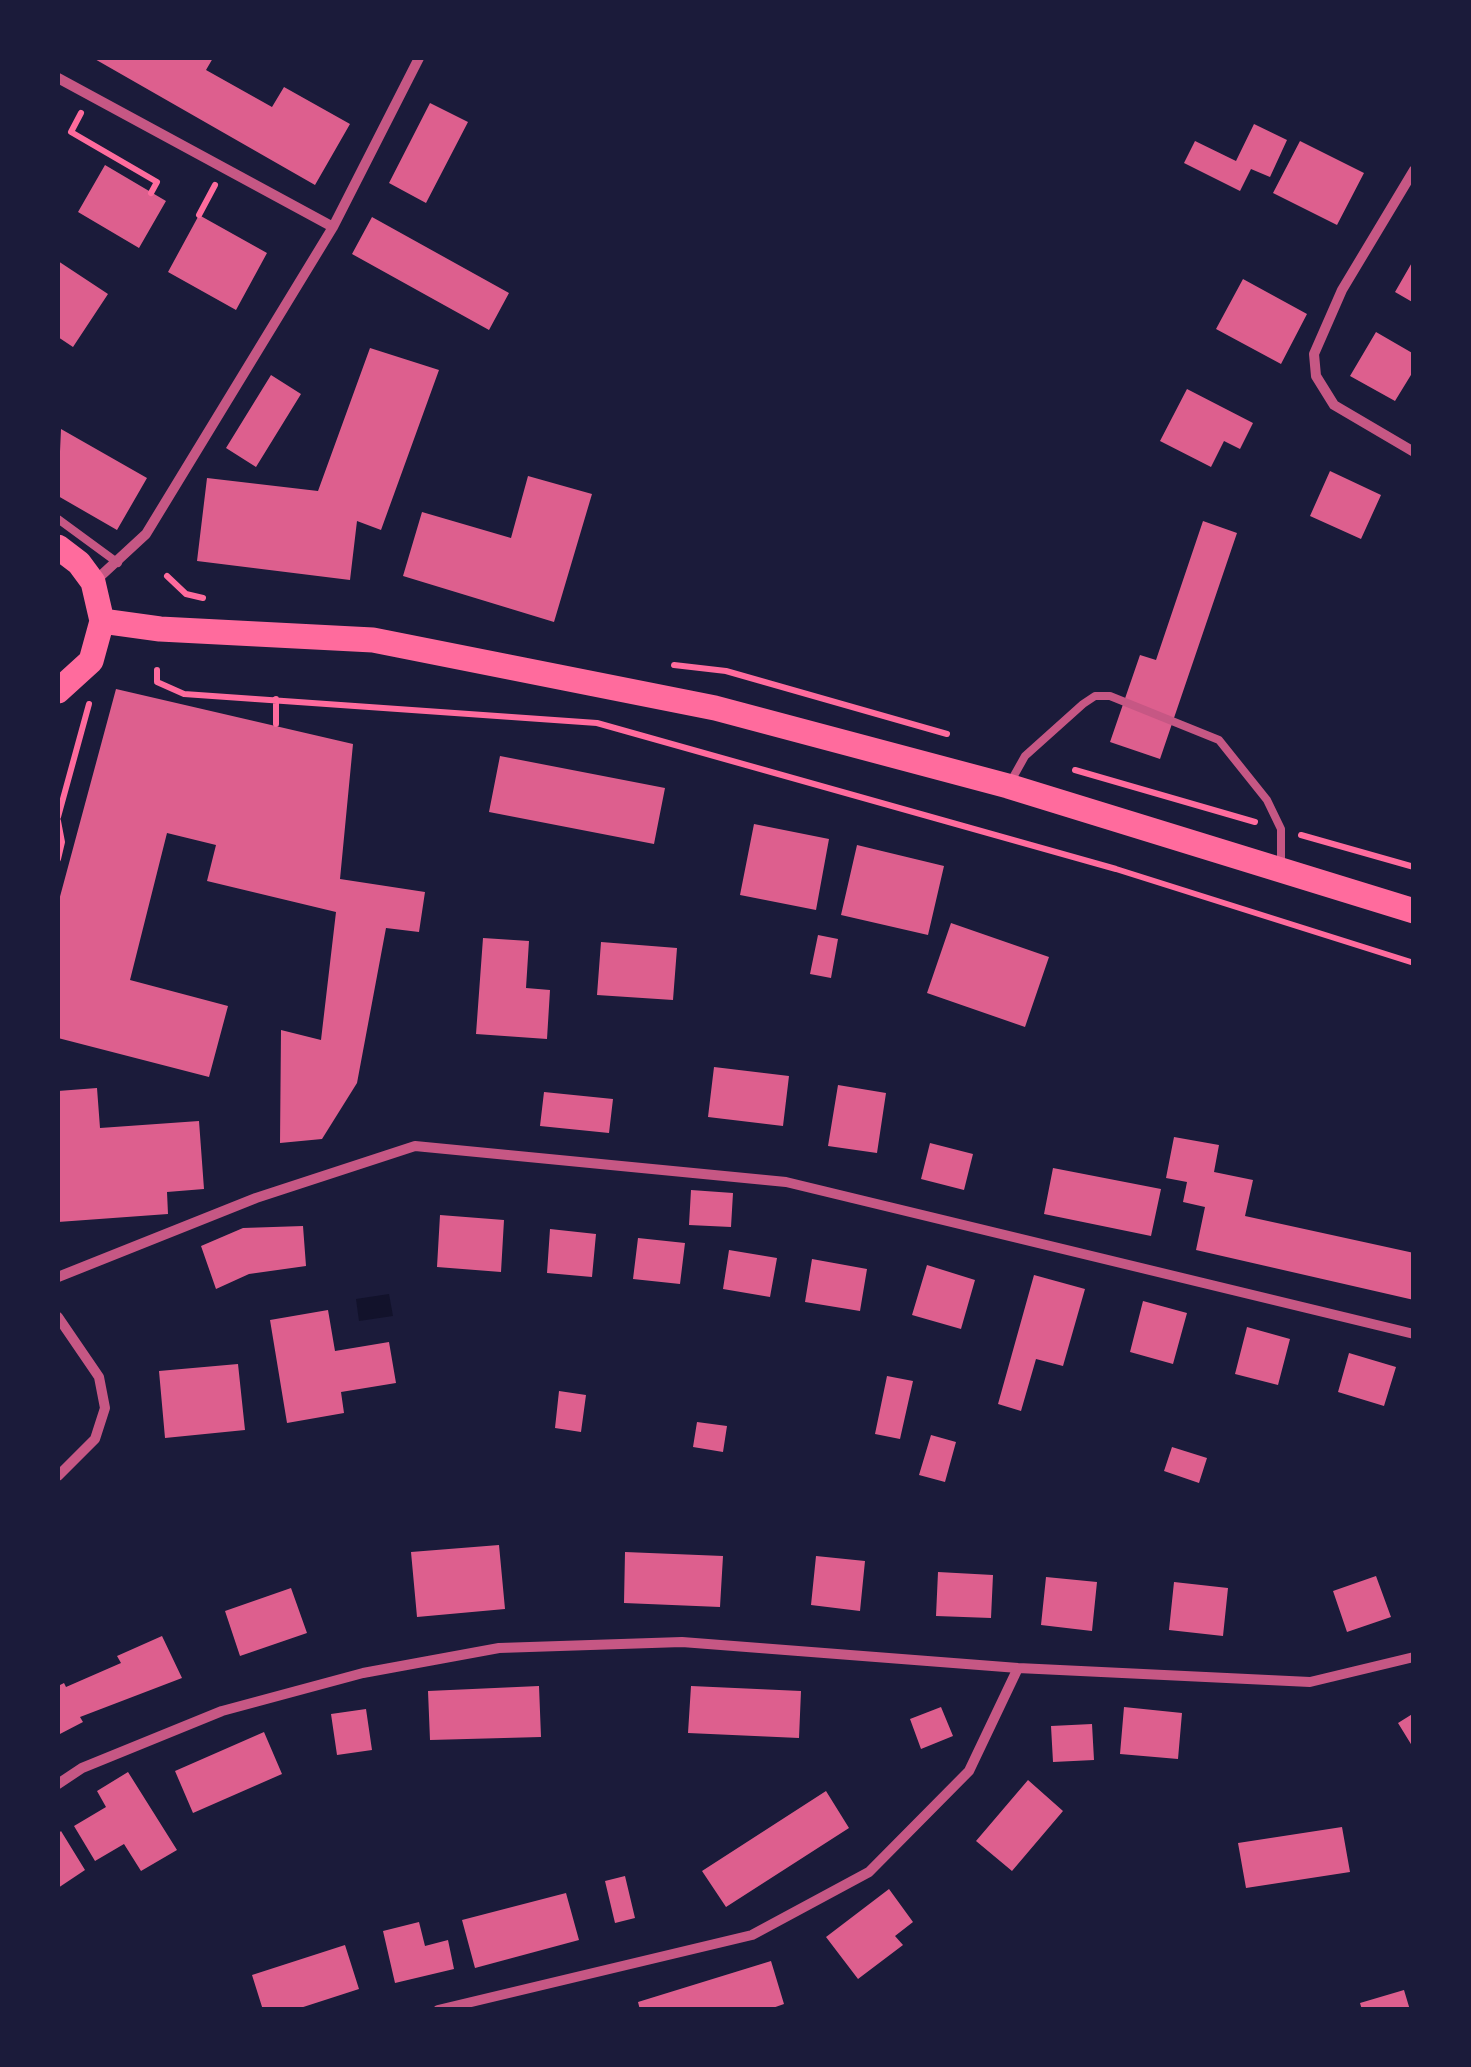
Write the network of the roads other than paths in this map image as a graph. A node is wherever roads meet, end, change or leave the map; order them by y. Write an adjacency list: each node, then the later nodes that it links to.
1 (419, 58): 4 (street)
2 (58, 78): 4 (street)
3 (1414, 170): 5 (street)
4 (333, 227): 8 (street)
5 (1414, 452)
6 (58, 519): 8 (lane)
7 (58, 547): 9 (main road)
8 (118, 563): 9 (street)
9 (93, 582): 10 (main road)
10 (102, 621): 11 (main road); 12 (main road)
11 (58, 691)
12 (1008, 786): 13 (main road); 13 (lane)
13 (1281, 867): 14 (main road)
14 (1414, 911)
15 (58, 1278): 17 (street)
16 (58, 1317): 18 (street)
17 (1414, 1334)
18 (58, 1476)
19 (1414, 1658): 20 (street)
20 (1018, 1668): 21 (street); 22 (street)
21 (58, 1784)
22 (438, 2010)

